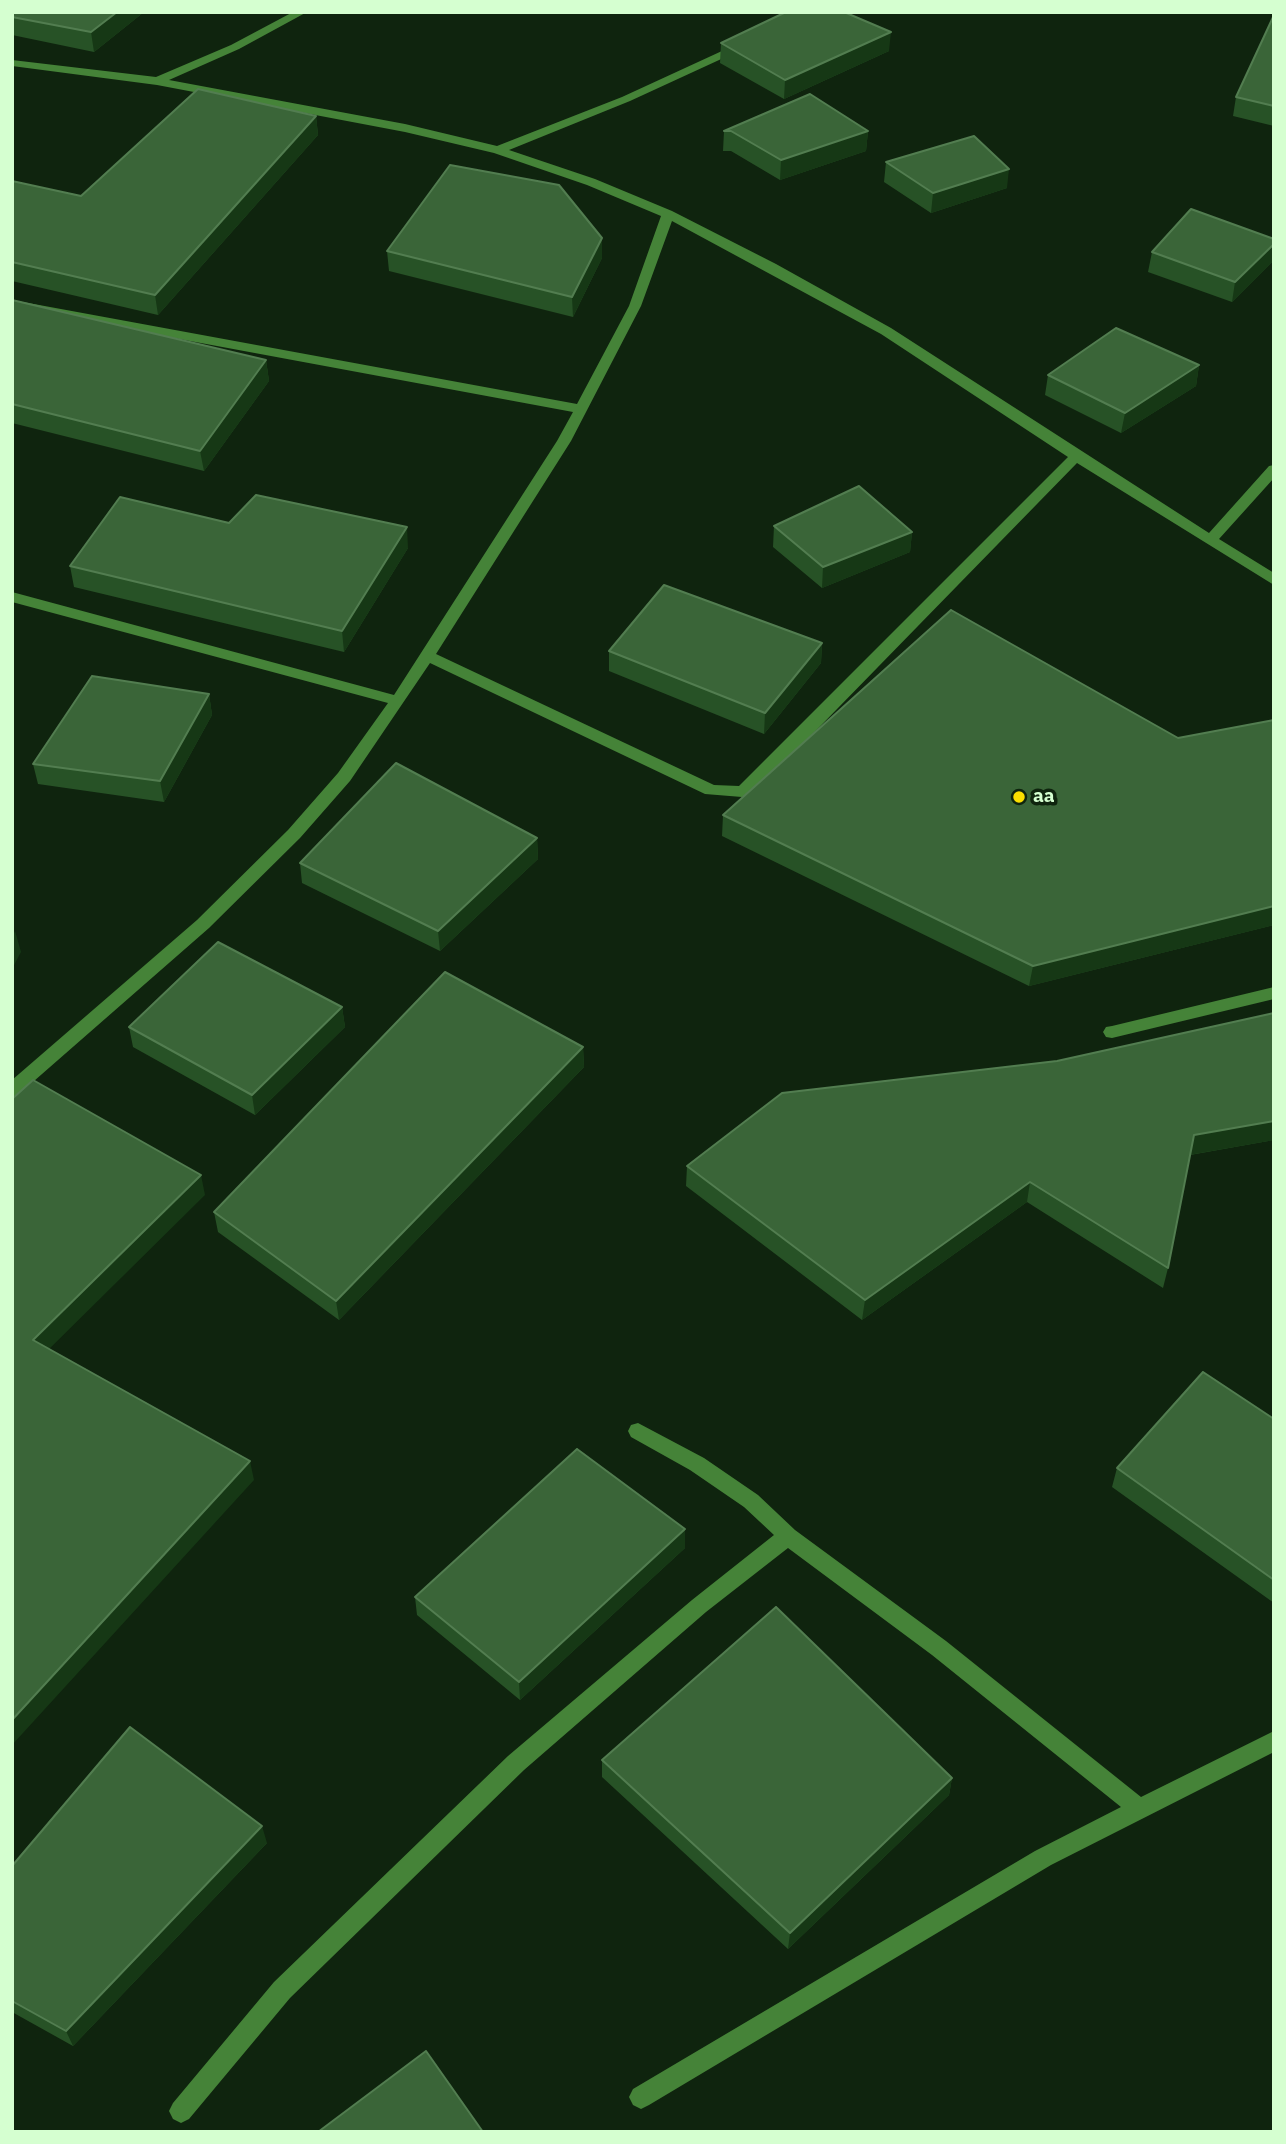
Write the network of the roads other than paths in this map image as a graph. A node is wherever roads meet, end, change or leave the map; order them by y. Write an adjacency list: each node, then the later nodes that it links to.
1 (302, 12): 4 (street)
2 (754, 40): 5 (street)
3 (12, 63): 4 (street)
4 (157, 81): 5 (street)
5 (498, 150): 6 (street)
6 (668, 214): 8 (street); 9 (street)
7 (12, 304): 8 (street)
8 (580, 410): 14 (street)
9 (1076, 456): 11 (street); 14 (street)
10 (1274, 469): 11 (street)
11 (1210, 541): 12 (street)
12 (1274, 580)
13 (12, 597): 15 (street)
14 (427, 656): 15 (street)
15 (398, 701): 18 (street)
16 (1274, 993): 17 (street)
17 (1112, 1032)
18 (12, 1090)
19 (638, 1431): 20 (street)
20 (789, 1536): 22 (street); 24 (street)
21 (1274, 1741): 22 (street)
22 (1138, 1808): 23 (street)
23 (641, 2097)
24 (181, 2111)

